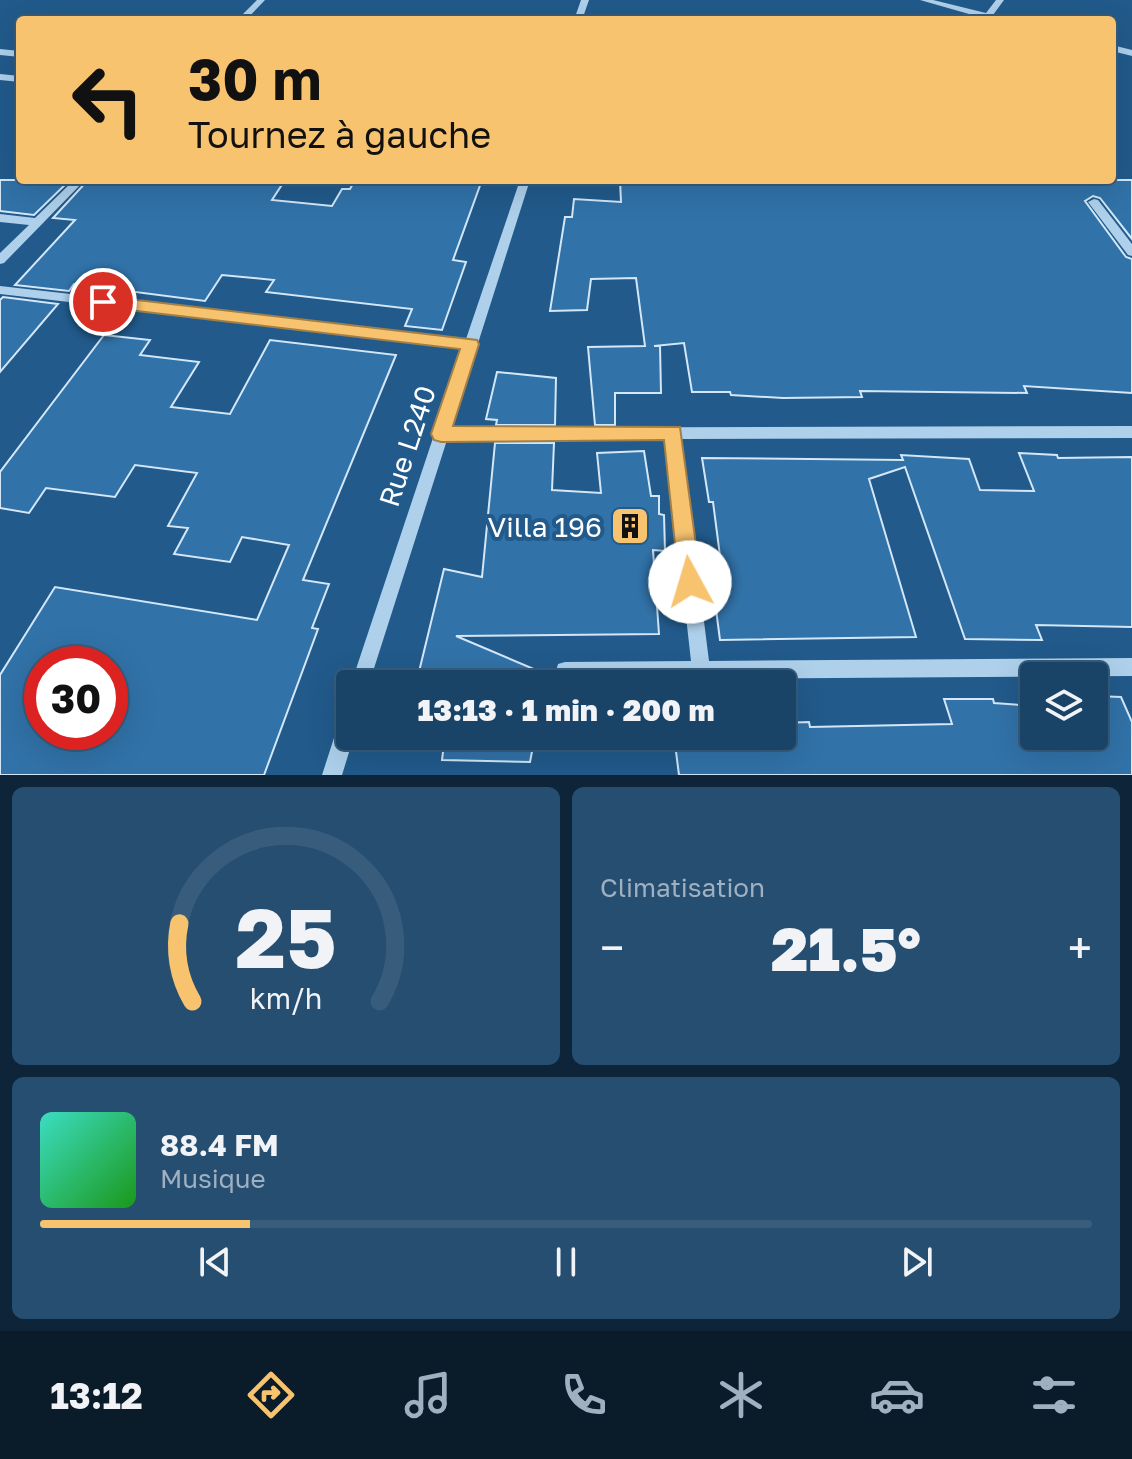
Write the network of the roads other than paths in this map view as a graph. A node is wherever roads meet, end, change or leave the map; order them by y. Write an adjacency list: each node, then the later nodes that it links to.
1 (261, 0): 4 (street)
2 (924, 0): 5 (street)
3 (1000, 0): 6 (street)
4 (245, 16)
5 (979, 16)
6 (988, 16)
7 (76, 184): 11 (street)
8 (524, 184): 15 (street, Rue L240)
9 (1094, 202): 12 (street)
10 (0, 218): 11 (street)
11 (38, 222): 13 (street)
12 (1132, 252)
13 (0, 260)
14 (0, 290): 15 (street)
15 (471, 344): 18 (street, Rue L240)
16 (673, 432): 17 (street); 18 (street); 21 (street)
17 (1132, 432)
18 (441, 434): 20 (street, Rue L240)
19 (1132, 667): 22 (street)
20 (365, 670)
21 (701, 670)
22 (796, 671)
23 (340, 750): 24 (street)
24 (332, 775)

